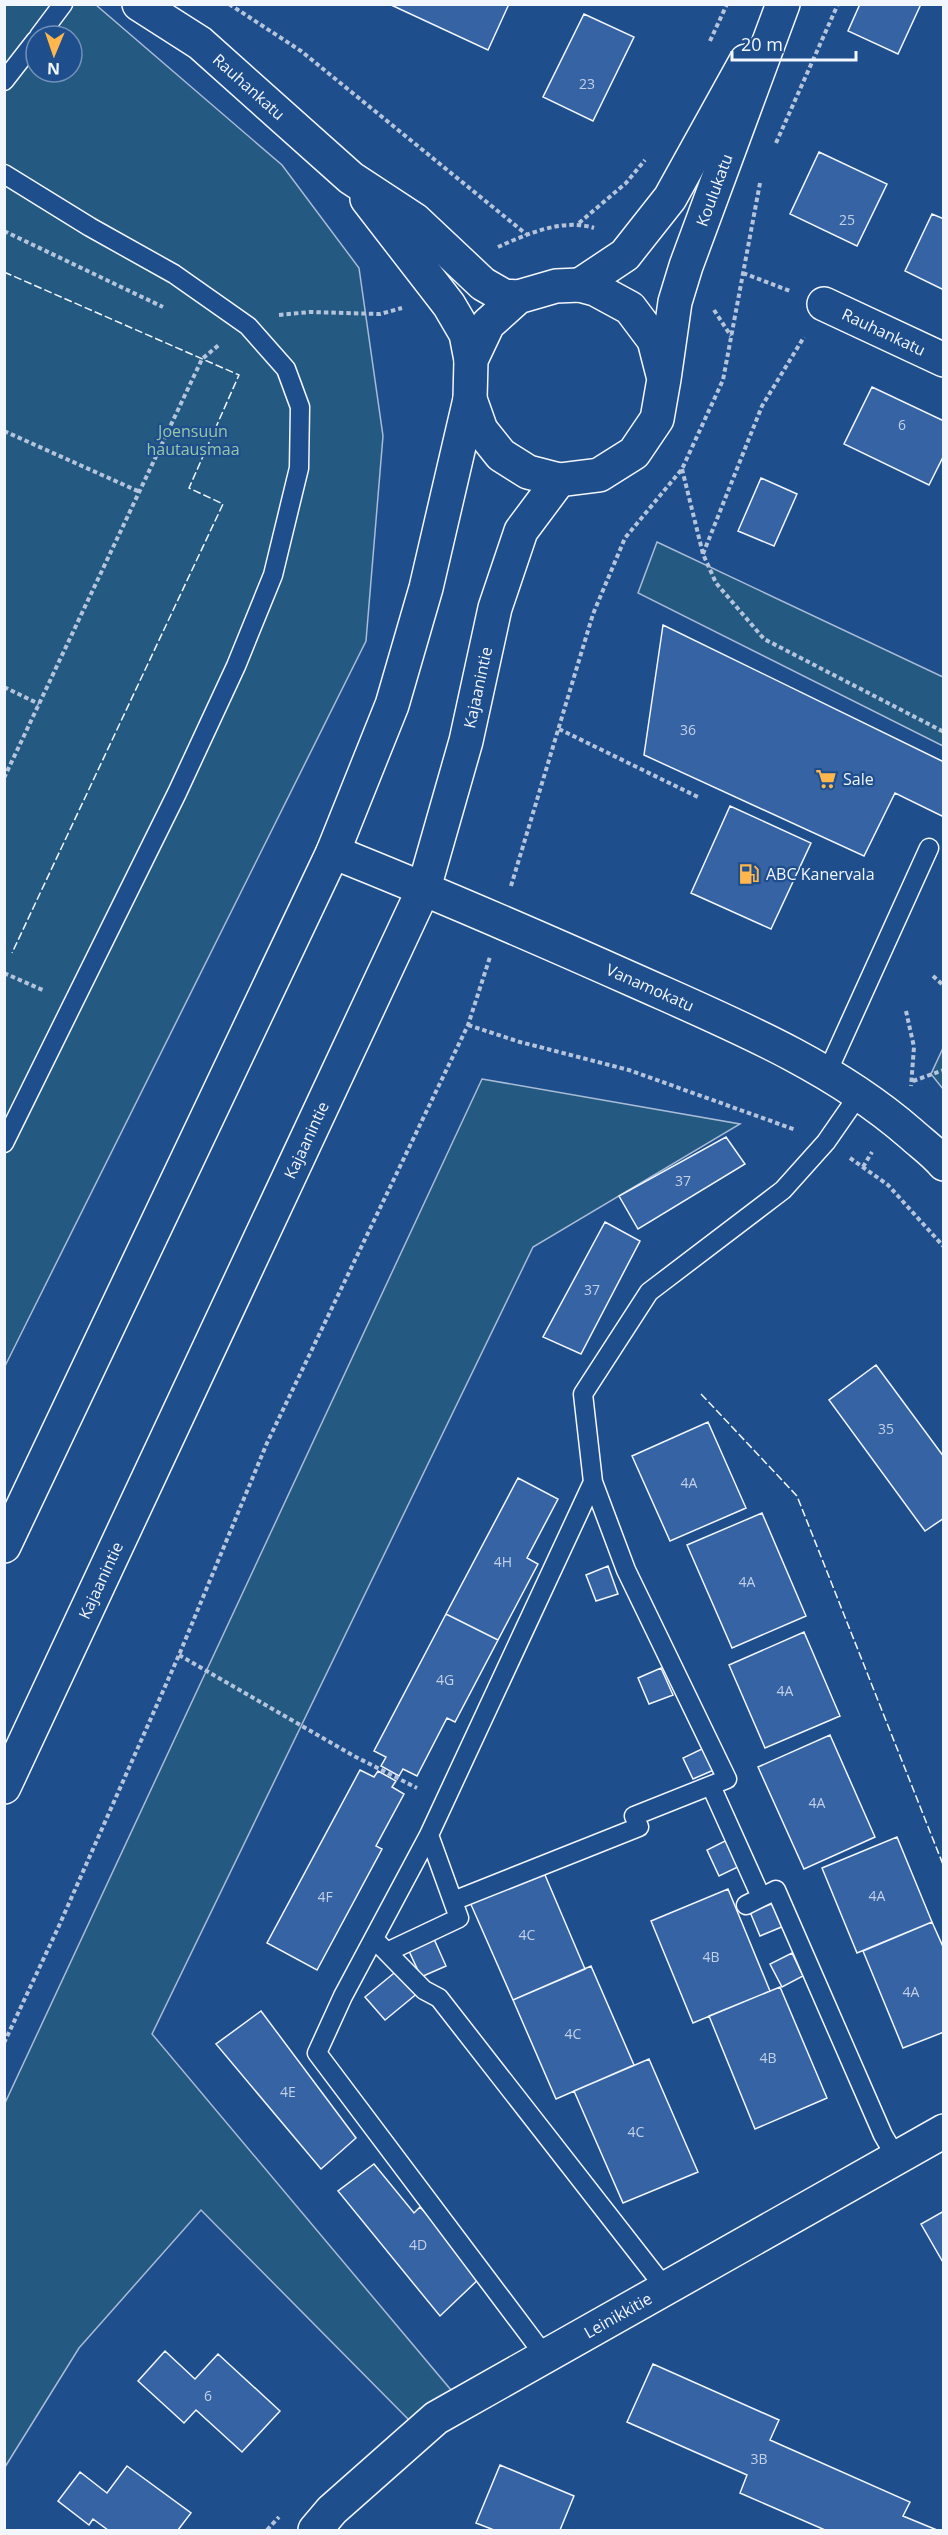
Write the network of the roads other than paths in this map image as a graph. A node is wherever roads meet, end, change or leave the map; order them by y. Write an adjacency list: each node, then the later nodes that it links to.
1 (63, 4): 5 (lane)
2 (139, 4): 9 (main road, Rauhankatu)
3 (778, 4): 10 (main road, Koulukatu)
4 (783, 4): 15 (main road, Koulukatu)
5 (48, 24)
6 (24, 55): 7 (lane)
7 (4, 81)
8 (4, 174): 23 (lane)
9 (351, 178): 11 (main road, Rauhankatu); 13 (main road, Rauhankatu)
10 (580, 285): 11 (main road); 15 (main road)
11 (518, 297): 13 (main road)
12 (824, 304): 14 (main road, Rauhankatu)
13 (471, 360): 16 (main road)
14 (944, 360)
15 (664, 379): 17 (main road)
16 (470, 399): 17 (main road); 19 (main road)
17 (559, 480): 20 (main road, Kajaanintie)
18 (929, 848): 21 (lane)
19 (333, 852): 20 (main road, Vanamokatu); 26 (main road)
20 (424, 888): 21 (main road, Vanamokatu); 28 (main road, Kajaanintie)
21 (827, 1073): 22 (main road, Vanamokatu)
22 (860, 1093): 24 (main road, Vanamokatu); 25 (lane)
23 (4, 1143)
24 (944, 1164)
25 (593, 1482): 27 (lane); 29 (lane)
26 (4, 1546)
27 (711, 1786): 30 (lane); 33 (lane)
28 (4, 1787)
29 (429, 1835): 30 (lane); 31 (lane)
30 (453, 1901): 31 (lane)
31 (380, 1945): 34 (lane); 35 (lane)
32 (944, 2131): 33 (main road, Leinikkitie)
33 (897, 2159): 34 (main road, Leinikkitie)
34 (666, 2289): 35 (main road, Leinikkitie)
35 (545, 2356): 36 (main road, Leinikkitie)
36 (315, 2530)

